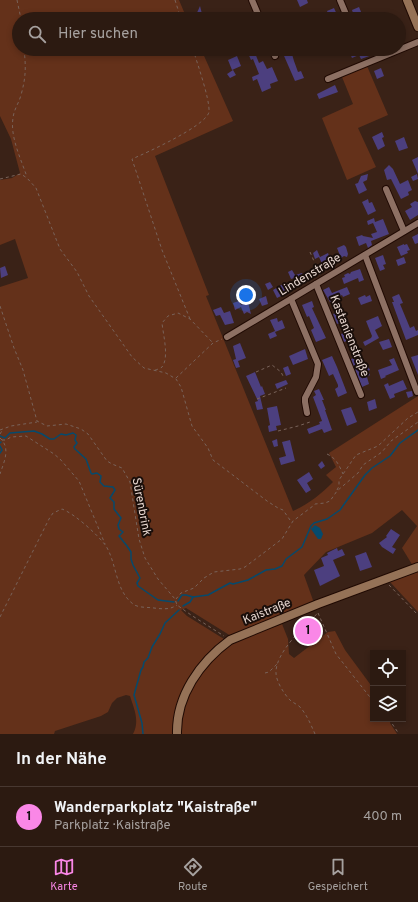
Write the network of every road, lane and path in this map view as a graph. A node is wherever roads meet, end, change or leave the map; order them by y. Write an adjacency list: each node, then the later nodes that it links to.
1 (17, 0): 6 (path)
2 (176, 0): 7 (path)
3 (252, 0): 8 (street)
4 (340, 0): 9 (street)
5 (407, 0): 10 (street)
6 (20, 12)
7 (180, 12)
8 (257, 12)
9 (345, 12)
10 (418, 27)
11 (418, 42): 12 (street)
12 (406, 47)
13 (25, 56): 17 (path)
14 (195, 56): 28 (path)
15 (384, 56): 16 (street)
16 (328, 79)
17 (27, 178): 18 (path); 32 (path)
18 (0, 179)
19 (386, 189): 21 (street)
20 (418, 223): 21 (street, Lindenstraße)
21 (404, 231): 23 (street, Lindenstraße)
22 (310, 252): 24 (path)
23 (365, 255): 24 (street, Lindenstraße); 38 (street)
24 (322, 281): 25 (street, Lindenstraße)
25 (316, 284): 26 (street, Lindenstraße); 39 (street, Kastanienstraße)
26 (291, 299): 29 (street, Lindenstraße); 42 (street)
27 (0, 306): 43 (path)
28 (190, 319): 30 (path); 31 (path)
29 (228, 337): 30 (path)
30 (213, 343): 36 (path)
31 (161, 368): 32 (path); 33 (path)
32 (155, 371): 33 (path)
33 (161, 372): 36 (path)
34 (256, 372): 35 (path)
35 (284, 378)
36 (176, 379): 58 (path)
37 (286, 388): 40 (path)
38 (417, 392)
39 (361, 396)
40 (258, 399)
41 (418, 412): 52 (path)
42 (307, 413)
43 (37, 422): 46 (path, Sürenbrink); 62 (path, Sürenbrink)
44 (310, 422): 48 (path)
45 (418, 422): 53 (path)
46 (2, 429): 47 (path, Sürenbrink); 49 (path)
47 (0, 430)
48 (278, 431)
49 (0, 434)
50 (0, 438): 51 (path)
51 (2, 440): 55 (path); 59 (path)
52 (383, 441): 53 (path); 56 (path)
53 (386, 446): 57 (path)
54 (327, 454): 56 (path)
55 (0, 474)
56 (343, 474): 57 (path)
57 (337, 491): 58 (path)
58 (293, 521): 62 (path)
59 (105, 544): 63 (path); 65 (path)
60 (418, 567): 61 (street, Kaistraße)
61 (385, 580): 64 (path); 66 (street, Kaistraße)
62 (175, 599): 63 (path, Sürenbrink)
63 (177, 605): 66 (path)
64 (418, 615)
65 (0, 617)
66 (230, 640): 71 (street, Kaistraße)
67 (278, 662): 68 (path); 69 (path); 72 (path)
68 (265, 673)
69 (370, 697)
70 (391, 722): 73 (path)
71 (176, 734)
72 (315, 734)
73 (399, 734)

